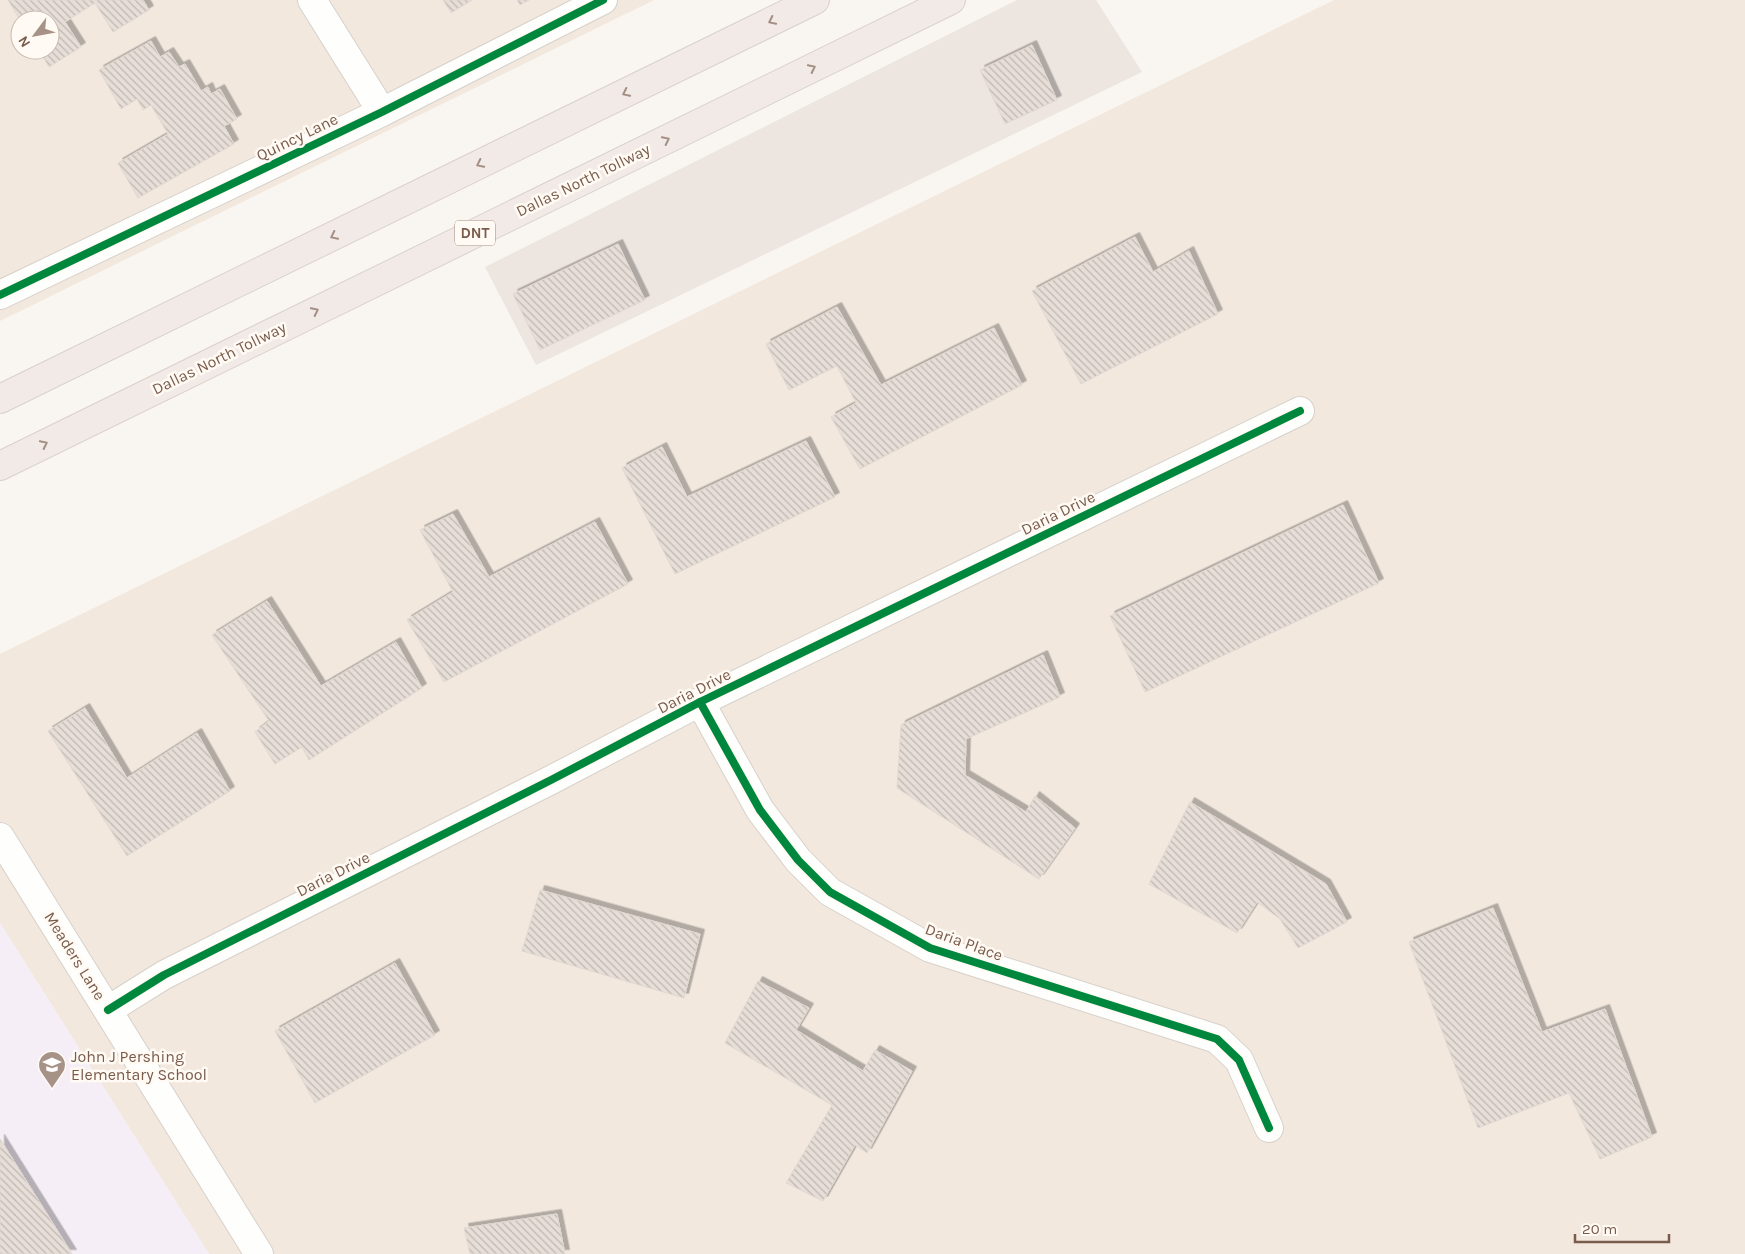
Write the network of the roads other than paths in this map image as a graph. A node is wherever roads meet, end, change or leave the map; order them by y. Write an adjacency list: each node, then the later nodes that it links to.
1 (312, 0): 5 (street)
2 (603, 0): 5 (street, Quincy Lane)
3 (816, 0): 7 (highway, one-way to 7)
4 (951, 0): 9 (highway, Dallas North Tollway / DNT, one-way to 4)
5 (382, 112): 6 (street, Quincy Lane)
6 (0, 295)
7 (0, 400)
8 (1300, 411): 10 (street, Daria Drive)
9 (0, 466)
10 (700, 702): 12 (street, Daria Drive); 13 (street, Daria Place)
11 (0, 837): 12 (street, Meaders Lane)
12 (108, 1010): 14 (street, Meaders Lane)
13 (1269, 1128)
14 (259, 1254)

